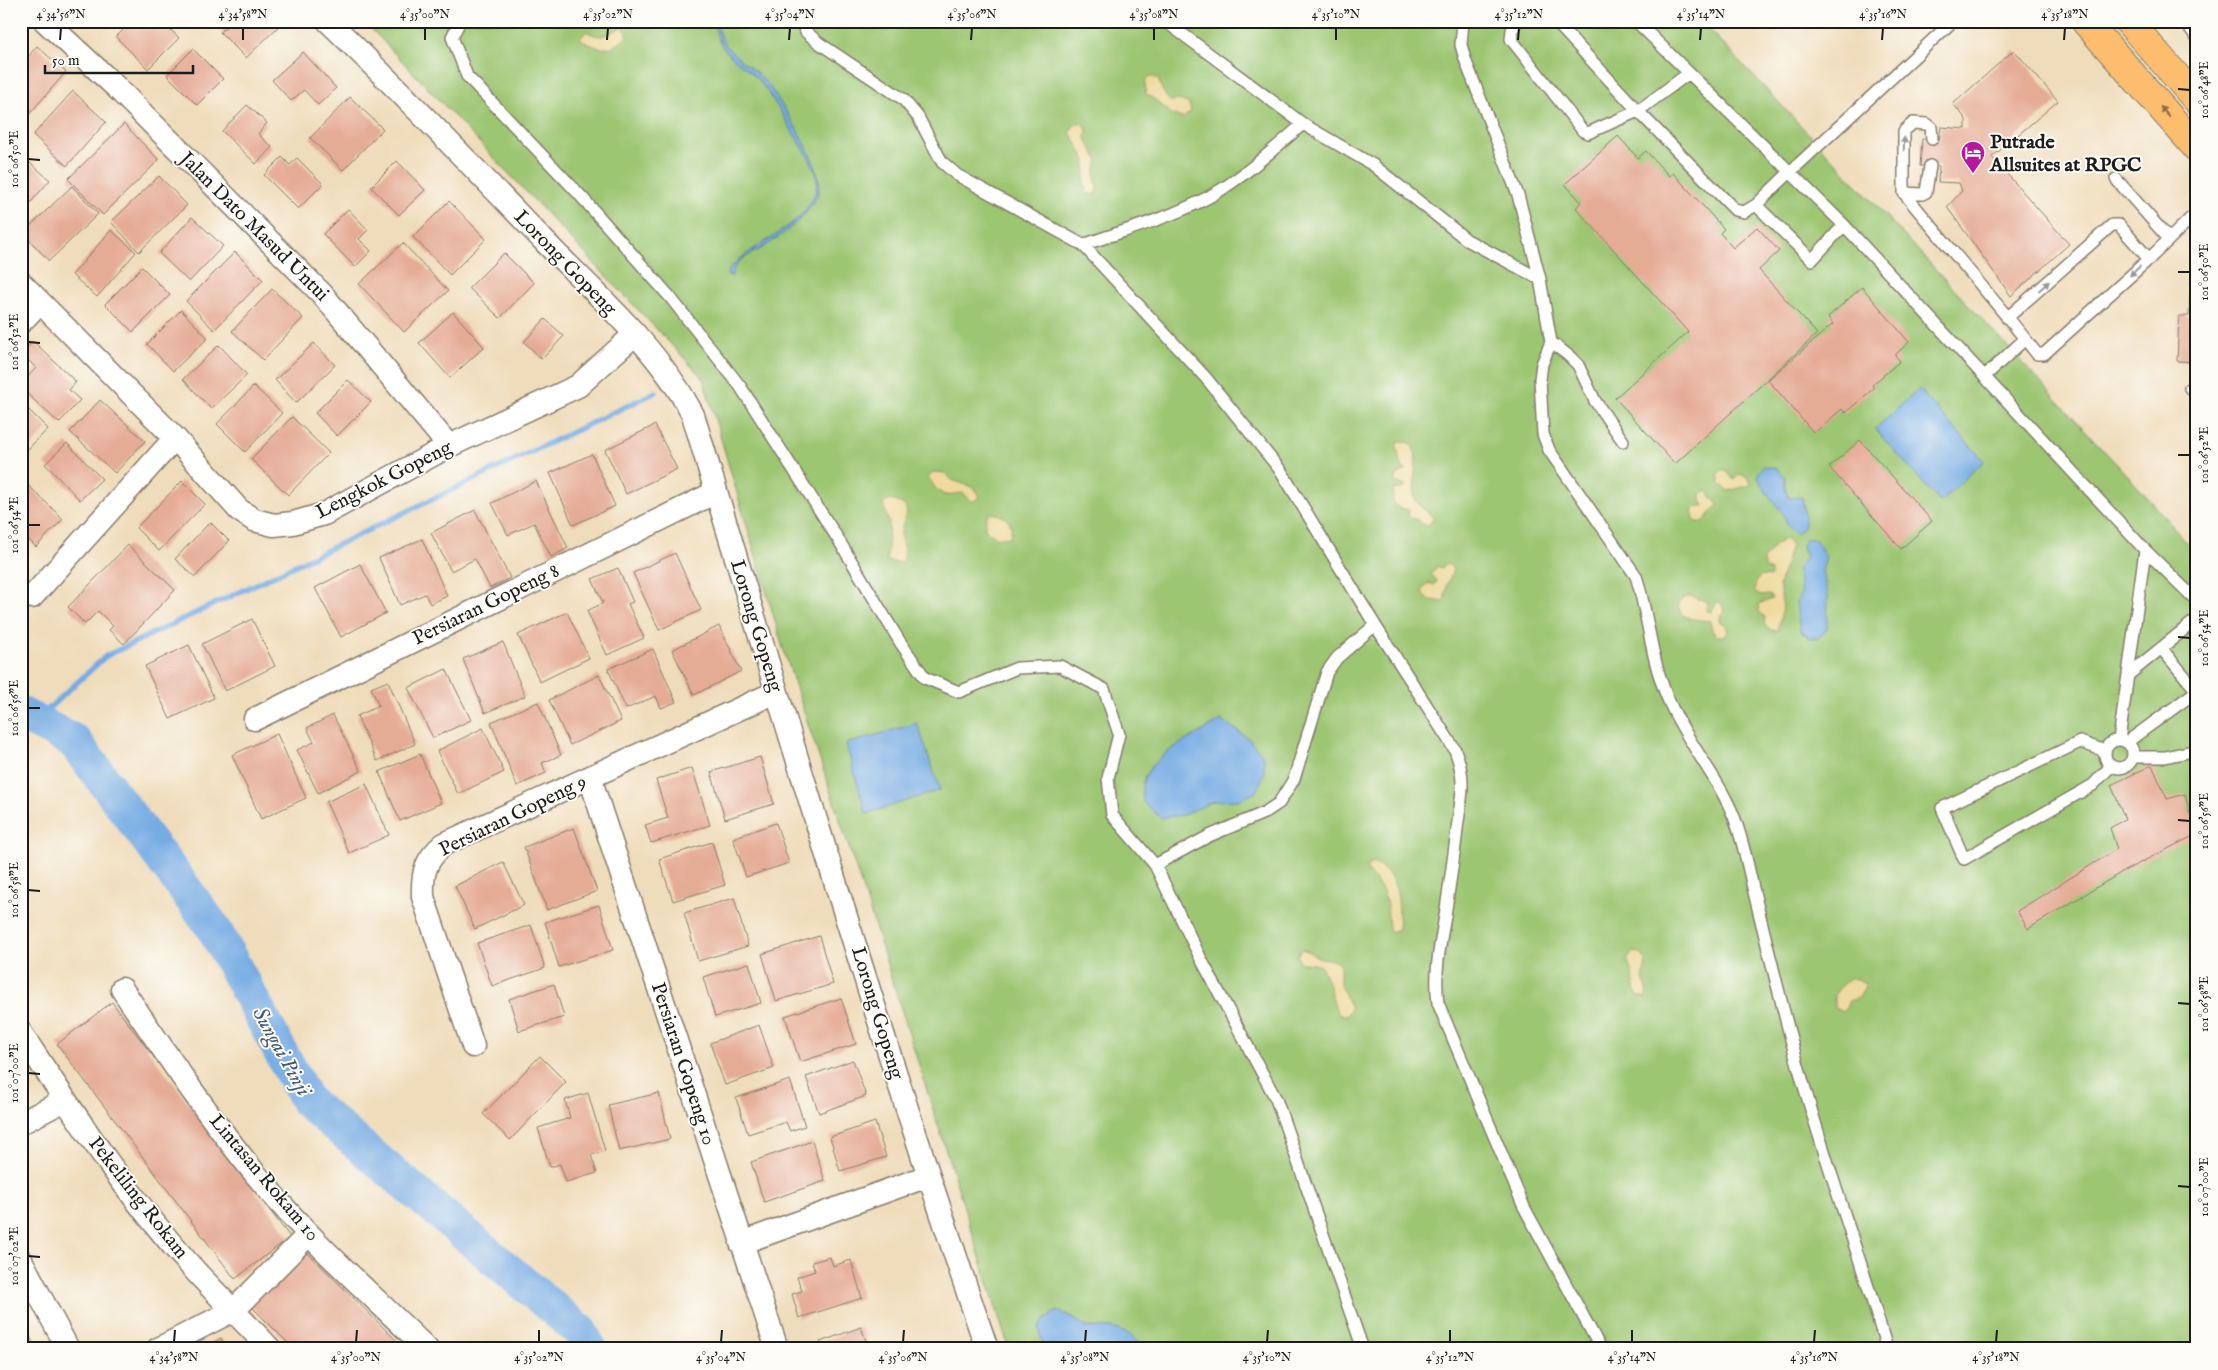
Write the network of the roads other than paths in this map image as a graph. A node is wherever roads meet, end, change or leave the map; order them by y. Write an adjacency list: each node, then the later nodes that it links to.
1 (44, 21): 42 (street, Jalan Dato Masud Untui)
2 (328, 21): 36 (street, Lorong Gopeng)
3 (460, 21): 60 (lane)
4 (801, 21): 29 (lane)
5 (1165, 21): 18 (lane)
6 (1463, 21): 31 (lane)
7 (1517, 21): 17 (lane)
8 (1555, 21): 17 (lane)
9 (1636, 21): 15 (lane)
10 (1954, 21): 22 (lane)
11 (2085, 21): 20 (main road, one-way to 11)
12 (2128, 21): 16 (main road)
13 (2184, 21): 14 (lane)
14 (2197, 37)
15 (1689, 73): 17 (lane); 22 (lane)
16 (2197, 100)
17 (1638, 111): 25 (lane)
18 (1303, 124): 29 (lane); 31 (lane)
19 (1932, 140): 24 (lane, one-way to 19)
20 (2197, 148)
21 (1930, 166): 24 (lane)
22 (1790, 172): 25 (lane); 27 (lane)
23 (2116, 179): 28 (lane)
24 (1904, 193): 34 (lane)
25 (1756, 205): 27 (lane)
26 (2192, 218): 28 (lane)
27 (1844, 225): 39 (lane)
28 (2169, 239): 30 (lane)
29 (1082, 245): 48 (lane)
30 (2149, 259): 34 (lane, one-way to 30); 37 (lane, one-way to 37)
31 (1540, 279): 38 (lane)
32 (21, 284): 33 (street, Lengkok Gopeng)
33 (40, 302): 35 (street); 40 (street, Lengkok Gopeng)
34 (2008, 318): 37 (lane)
35 (21, 322)
36 (634, 335): 42 (street, Lengkok Gopeng); 43 (street, Lorong Gopeng)
37 (2025, 339): 39 (lane)
38 (1551, 342): 41 (lane); 79 (lane)
39 (1985, 376): 44 (lane)
40 (175, 438): 42 (street, Lengkok Gopeng); 45 (street)
41 (1623, 441)
42 (449, 446)
43 (716, 492): 52 (street, Lorong Gopeng); 53 (street, Persiaran Gopeng 8)
44 (2145, 550): 46 (lane); 50 (lane)
45 (32, 597)
46 (2197, 602)
47 (2197, 619): 49 (lane)
48 (1375, 625): 60 (lane); 78 (lane)
49 (2161, 648): 50 (lane); 51 (lane)
50 (2128, 675): 54 (lane)
51 (2197, 691): 54 (lane)
52 (776, 692): 59 (street, Persiaran Gopeng 9); 66 (street, Lorong Gopeng)
53 (255, 719)
54 (2123, 741): 56 (lane); 57 (lane)
55 (2197, 750): 57 (lane)
56 (2105, 751): 58 (lane); 58 (lane)
57 (2133, 756): 58 (lane)
58 (2111, 766)
59 (590, 778): 63 (street, Persiaran Gopeng 9); 68 (street, Persiaran Gopeng 10)
60 (1155, 865): 77 (lane)
61 (122, 989): 67 (street, Lintasan Rokam 10)
62 (21, 1033): 64 (street, Pekeliling Rokam)
63 (473, 1046)
64 (65, 1100): 65 (street); 70 (street, Pekeliling Rokam)
65 (21, 1123)
66 (928, 1176): 68 (street); 76 (street, Lorong Gopeng)
67 (309, 1234): 70 (street); 74 (street, Lintasan Rokam 10)
68 (741, 1243): 75 (street, Persiaran Gopeng 10)
69 (21, 1260): 71 (street)
70 (234, 1310): 72 (street); 73 (street, Pekeliling Rokam)
71 (68, 1349)
72 (158, 1349)
73 (270, 1349)
74 (427, 1349)
75 (777, 1349)
76 (987, 1349)
77 (1363, 1349)
78 (1601, 1349)
79 (1887, 1349)

